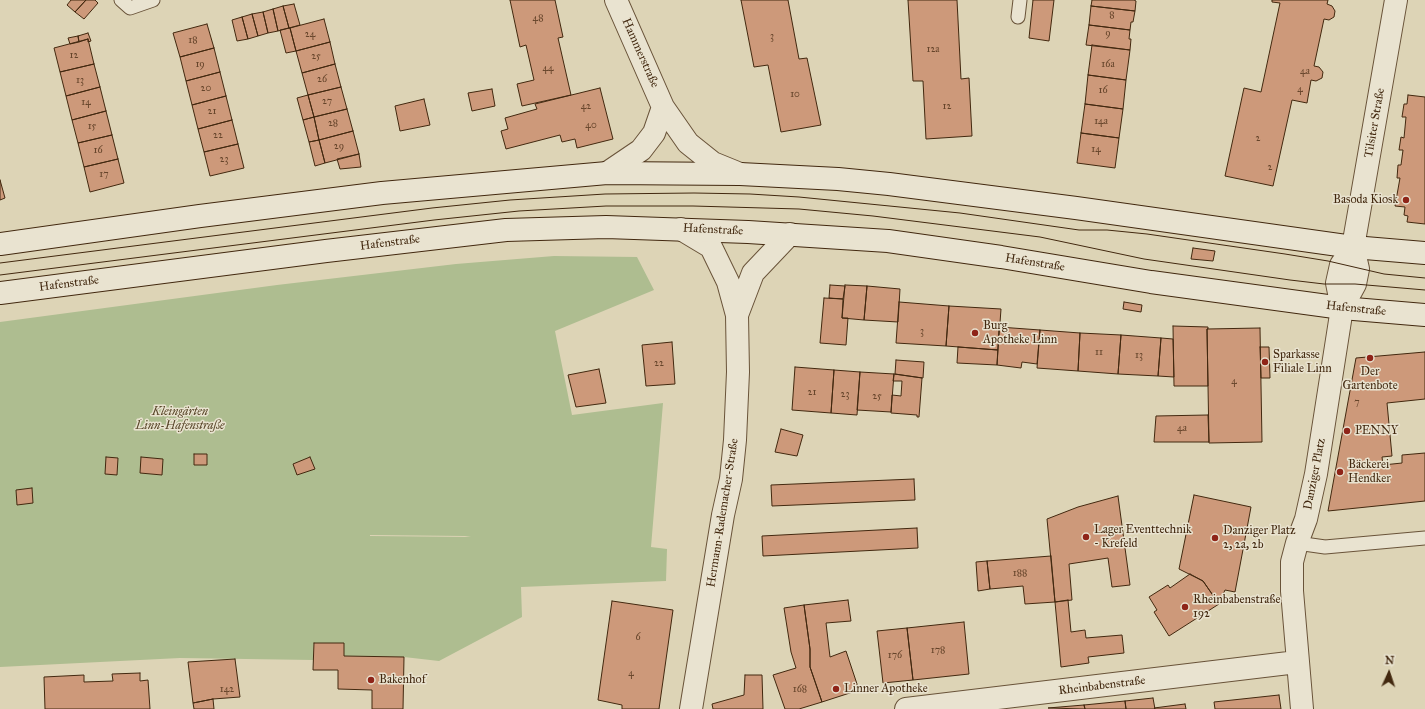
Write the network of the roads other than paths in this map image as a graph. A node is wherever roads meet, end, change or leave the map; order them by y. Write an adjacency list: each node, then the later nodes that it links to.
1 (121, 0): 2 (lane)
2 (153, 0)
3 (616, 0): 7 (main road, Hammerstraße)
4 (1020, 0): 6 (lane)
5 (1396, 0): 13 (main road, Tilsiter Straße)
6 (1018, 17)
7 (663, 107): 8 (main road); 9 (main road, Hammerstraße)
8 (607, 173): 9 (main road); 12 (main road)
9 (740, 174): 13 (main road)
10 (681, 229): 11 (main road, Hafenstraße); 15 (main road, Hafenstraße); 17 (main road, Hermann-Rademacher-Straße)
11 (790, 234): 16 (main road, Hafenstraße); 17 (main road, Hermann-Rademacher-Straße)
12 (0, 244)
13 (1353, 247): 14 (main road); 16 (main road, Danziger Platz)
14 (1425, 253)
15 (0, 293)
16 (1342, 308): 18 (main road, Hafenstraße); 20 (main road, Danziger Platz)
17 (737, 314): 23 (main road, Hermann-Rademacher-Straße)
18 (1425, 315)
19 (1425, 538): 20 (lane)
20 (1297, 543): 21 (main road, Danziger Platz)
21 (1297, 662): 22 (main road, Rheinbabenstraße); 25 (main road, Danziger Platz)
22 (937, 707): 24 (main road, Rheinbabenstraße)
23 (691, 709)
24 (906, 709)
25 (1302, 709)

